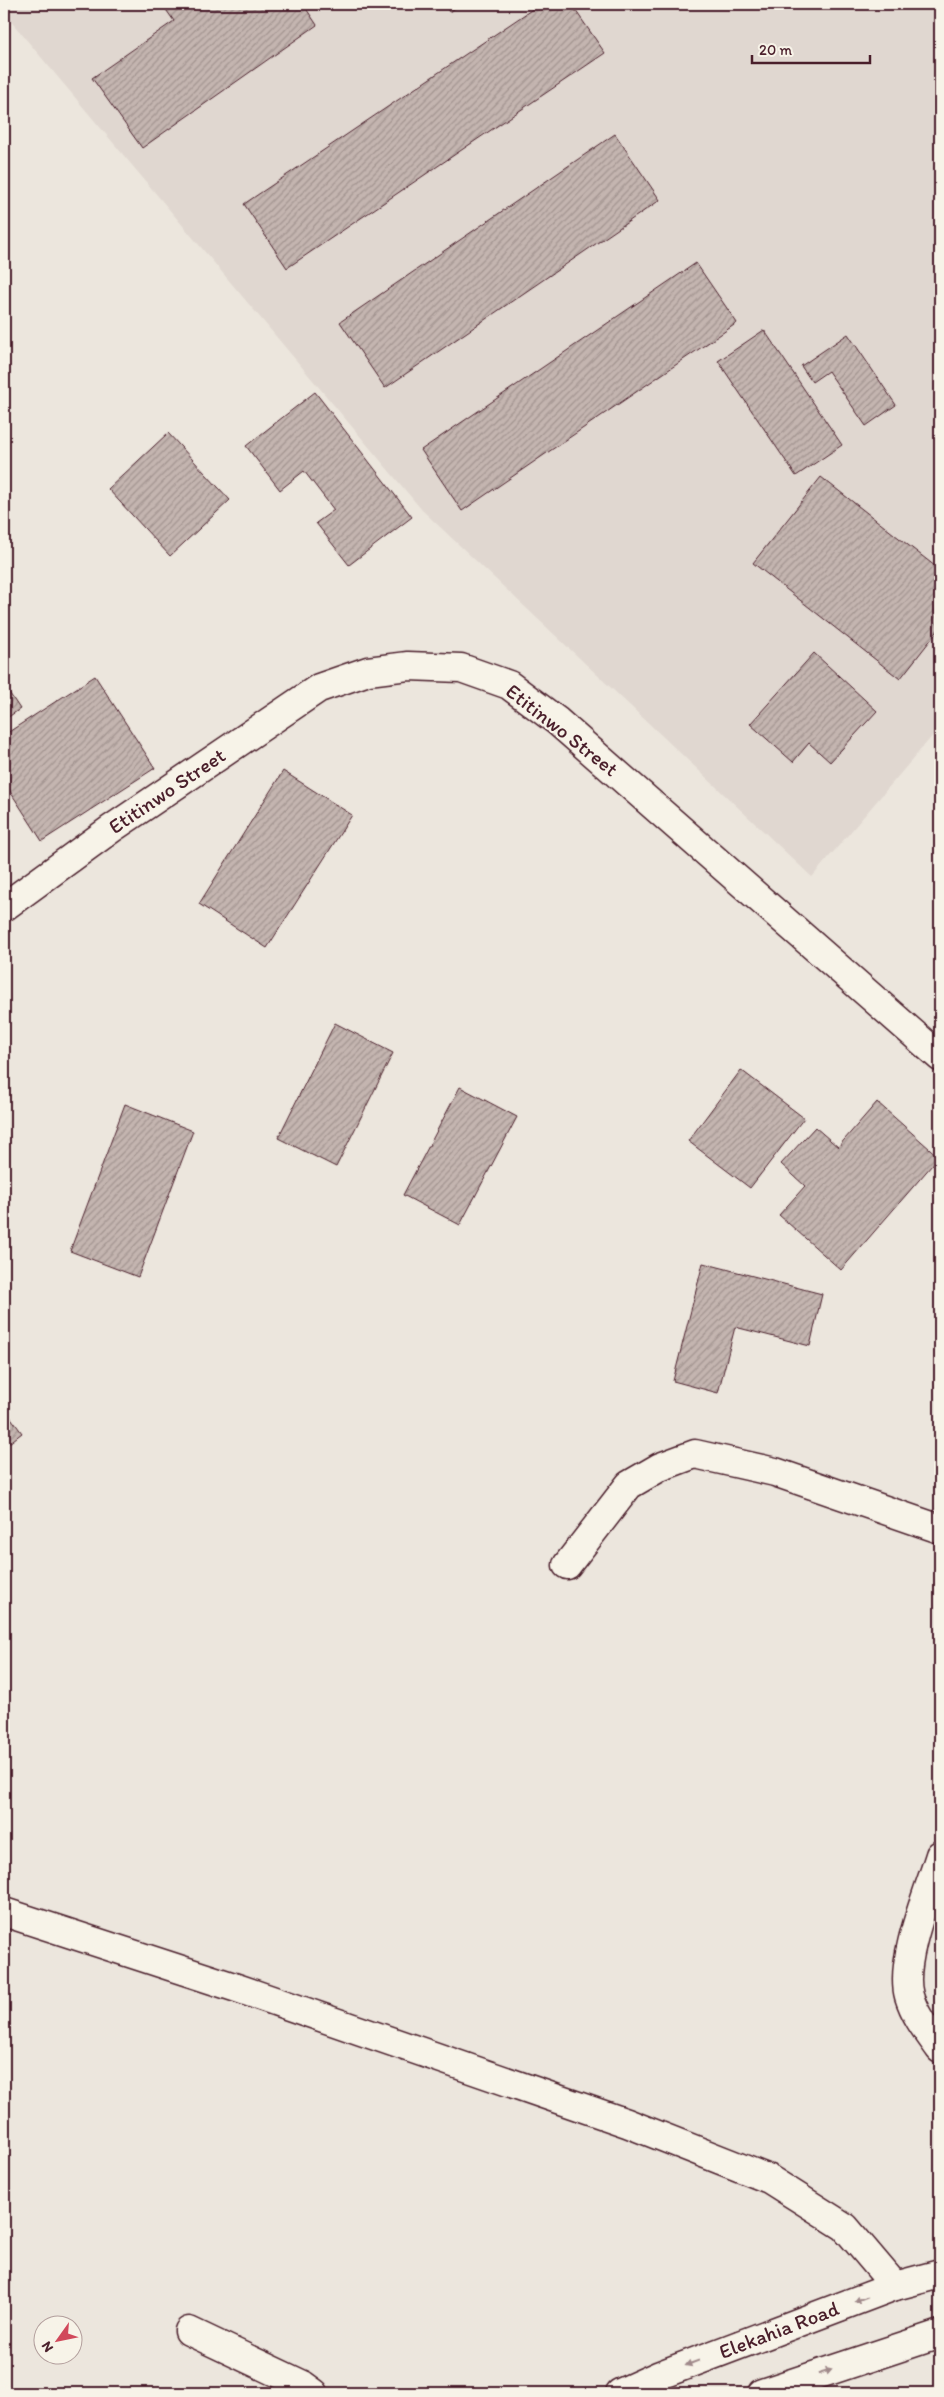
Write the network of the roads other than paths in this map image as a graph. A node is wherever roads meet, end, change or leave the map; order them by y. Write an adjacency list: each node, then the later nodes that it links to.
1 (4, 907): 2 (street, Etitinwo Street)
2 (940, 1057)
3 (940, 1529): 4 (street)
4 (567, 1565)
5 (940, 1855): 7 (street)
6 (4, 1912): 9 (street)
7 (940, 2049)
8 (940, 2274): 9 (street, Elekahia Road)
9 (895, 2286): 13 (street, Elekahia Road, one-way to 13)
10 (189, 2331): 12 (street)
11 (940, 2334): 14 (street, one-way to 11)
12 (314, 2393)
13 (620, 2393)
14 (762, 2393)

